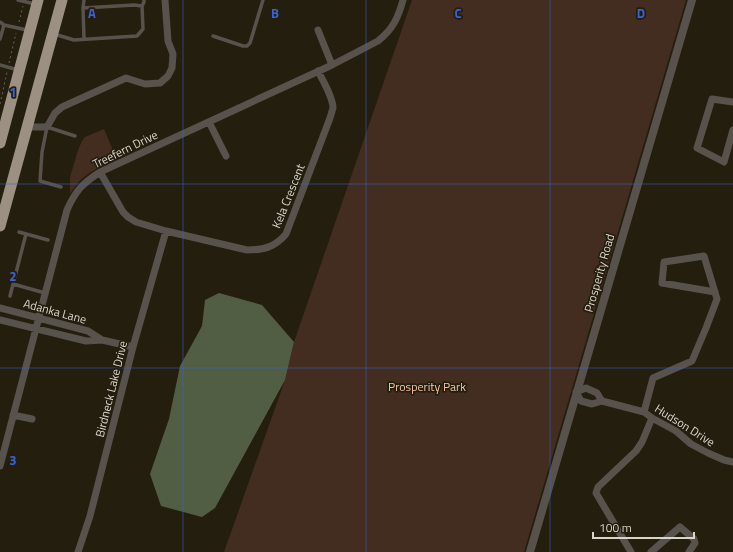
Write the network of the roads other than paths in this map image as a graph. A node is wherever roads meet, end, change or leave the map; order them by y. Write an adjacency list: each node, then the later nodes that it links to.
1 (18, 0): 9 (lane)
2 (62, 0): 16 (highway)
3 (84, 0): 11 (lane)
4 (144, 0): 10 (lane)
5 (165, 0): 27 (street)
6 (263, 0): 17 (lane)
7 (404, 0): 21 (street, Treefern Drive)
8 (692, 0): 49 (street, Prosperity Road)
9 (37, 2): 15 (highway)
10 (142, 6): 11 (lane); 19 (lane)
11 (83, 8): 19 (lane)
12 (0, 22): 13 (lane)
13 (4, 25): 15 (lane); 18 (lane)
14 (318, 30): 21 (street)
15 (30, 31): 22 (highway)
16 (53, 34): 19 (lane); 26 (highway)
17 (212, 36)
18 (0, 39)
19 (84, 39)
20 (0, 65): 22 (lane)
21 (332, 65): 23 (street, Treefern Drive)
22 (19, 70): 30 (highway)
23 (318, 71): 25 (street, Treefern Drive); 35 (street, Kela Crescent)
24 (733, 102): 28 (street)
25 (209, 122): 31 (street); 32 (street, Treefern Drive)
26 (27, 127): 27 (street); 34 (highway)
27 (47, 127): 29 (lane); 33 (lane)
28 (733, 130)
29 (75, 136)
30 (0, 143)
31 (226, 156)
32 (100, 172): 35 (street, Kela Crescent); 41 (street, Treefern Drive)
33 (61, 187)
34 (0, 226)
35 (166, 231): 48 (street, Birdneck Lake Drive)
36 (19, 232): 37 (lane)
37 (26, 234): 38 (lane); 39 (lane)
38 (48, 240)
39 (13, 284): 41 (lane); 42 (lane)
40 (715, 292): 40 (street); 51 (street)
41 (45, 293): 44 (street, Treefern Drive)
42 (10, 296)
43 (0, 308): 44 (street, Adanka Lane)
44 (38, 319): 46 (street, Treefern Drive); 47 (street, Adanka Lane)
45 (0, 320): 46 (street, Adanka Lane)
46 (35, 328): 47 (street, Adanka Lane); 52 (street, Treefern Drive)
47 (102, 340): 48 (street, Adanka Lane)
48 (133, 347): 57 (street, Birdneck Lake Drive)
49 (576, 392): 50 (street, Hudson Drive); 50 (street, Hudson Drive); 58 (street, Prosperity Road)
50 (602, 401): 51 (street, Hudson Drive)
51 (644, 412): 53 (street, Hudson Drive)
52 (13, 415): 54 (street); 56 (street, Treefern Drive)
53 (652, 418): 55 (street, Hudson Drive); 59 (street)
54 (32, 419)
55 (733, 462)
56 (0, 466)
57 (78, 552)
58 (530, 552)
59 (631, 552)
60 (651, 552): 61 (street)
61 (689, 552)

